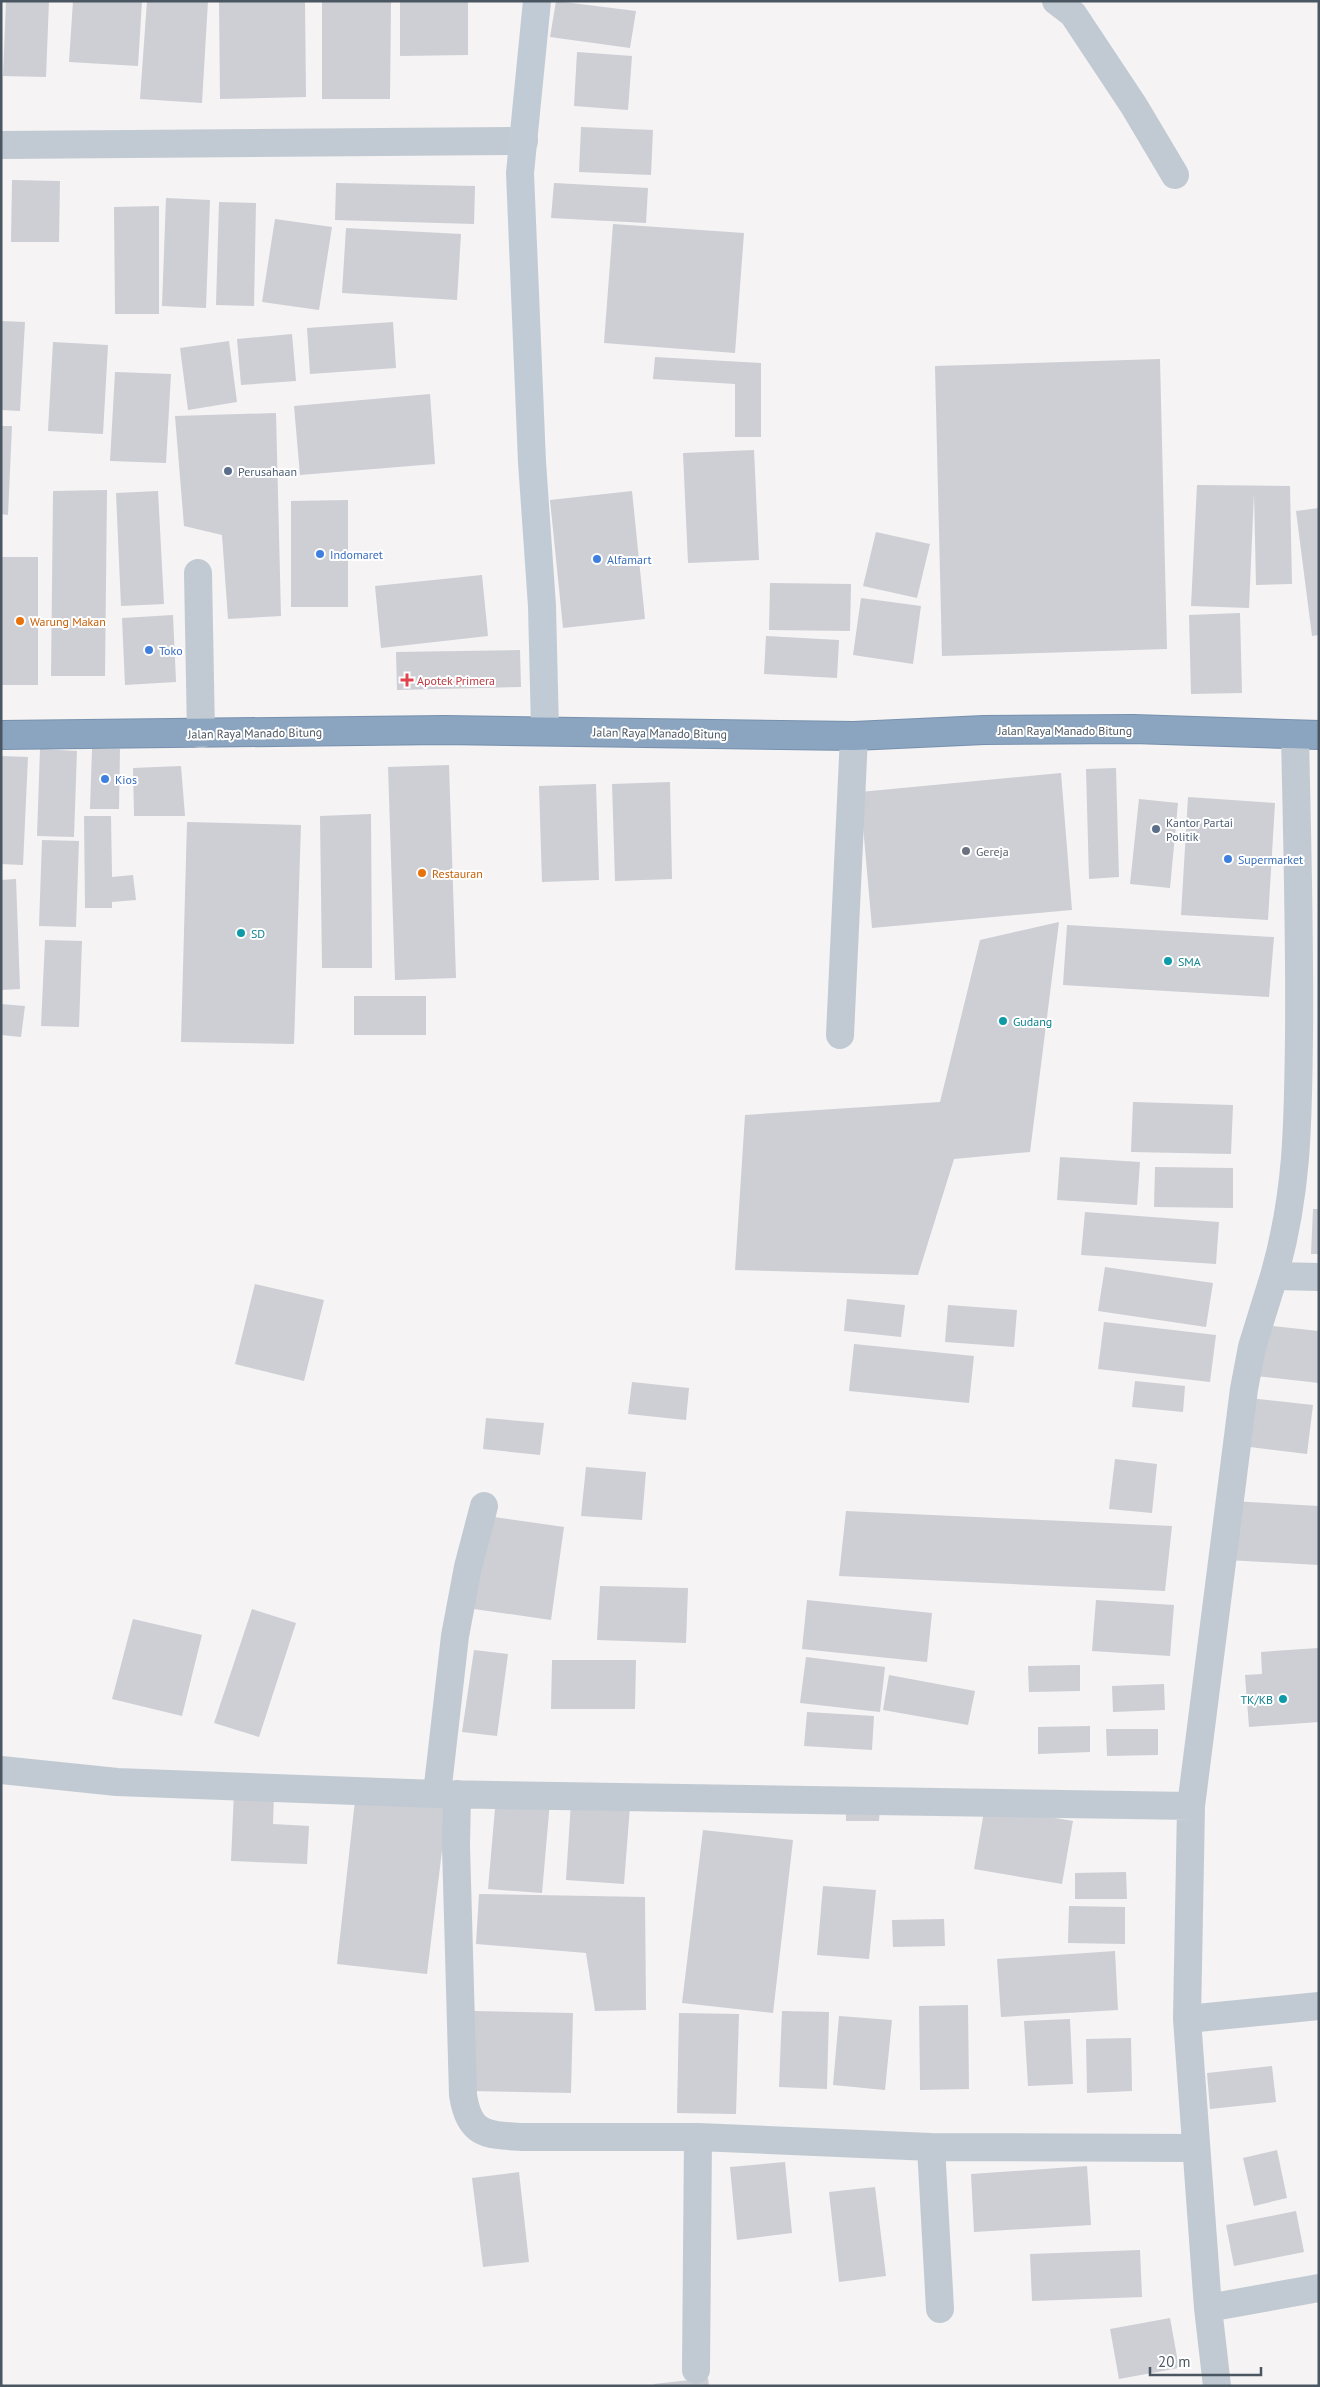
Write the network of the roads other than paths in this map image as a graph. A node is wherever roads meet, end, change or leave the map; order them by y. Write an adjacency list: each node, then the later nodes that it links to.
1 (537, 1): 3 (street)
2 (1056, 1): 5 (street)
3 (524, 141): 4 (street); 7 (street)
4 (1, 146)
5 (1175, 175)
6 (198, 573): 8 (street)
7 (545, 730): 8 (highway, Jalan Raya Manado Bitung); 11 (highway, Jalan Raya Manado Bitung)
8 (201, 734): 9 (highway, Jalan Raya Manado Bitung)
9 (1, 735)
10 (1307, 735): 11 (highway, Jalan Raya Manado Bitung); 13 (street)
11 (854, 736): 12 (street)
12 (840, 1035)
13 (1274, 1276): 14 (street); 18 (street)
14 (1319, 1277)
15 (484, 1506): 17 (street)
16 (1, 1770): 17 (street)
17 (447, 1794): 18 (street); 21 (street)
18 (1191, 1806): 20 (street)
19 (1319, 2006): 20 (street)
20 (1186, 2019): 23 (street)
21 (698, 2137): 22 (street); 27 (street)
22 (931, 2147): 23 (street); 26 (street)
23 (1196, 2148): 25 (street)
24 (1319, 2288): 25 (street)
25 (1208, 2308): 28 (street)
26 (940, 2309)
27 (696, 2370)
28 (1217, 2386)

